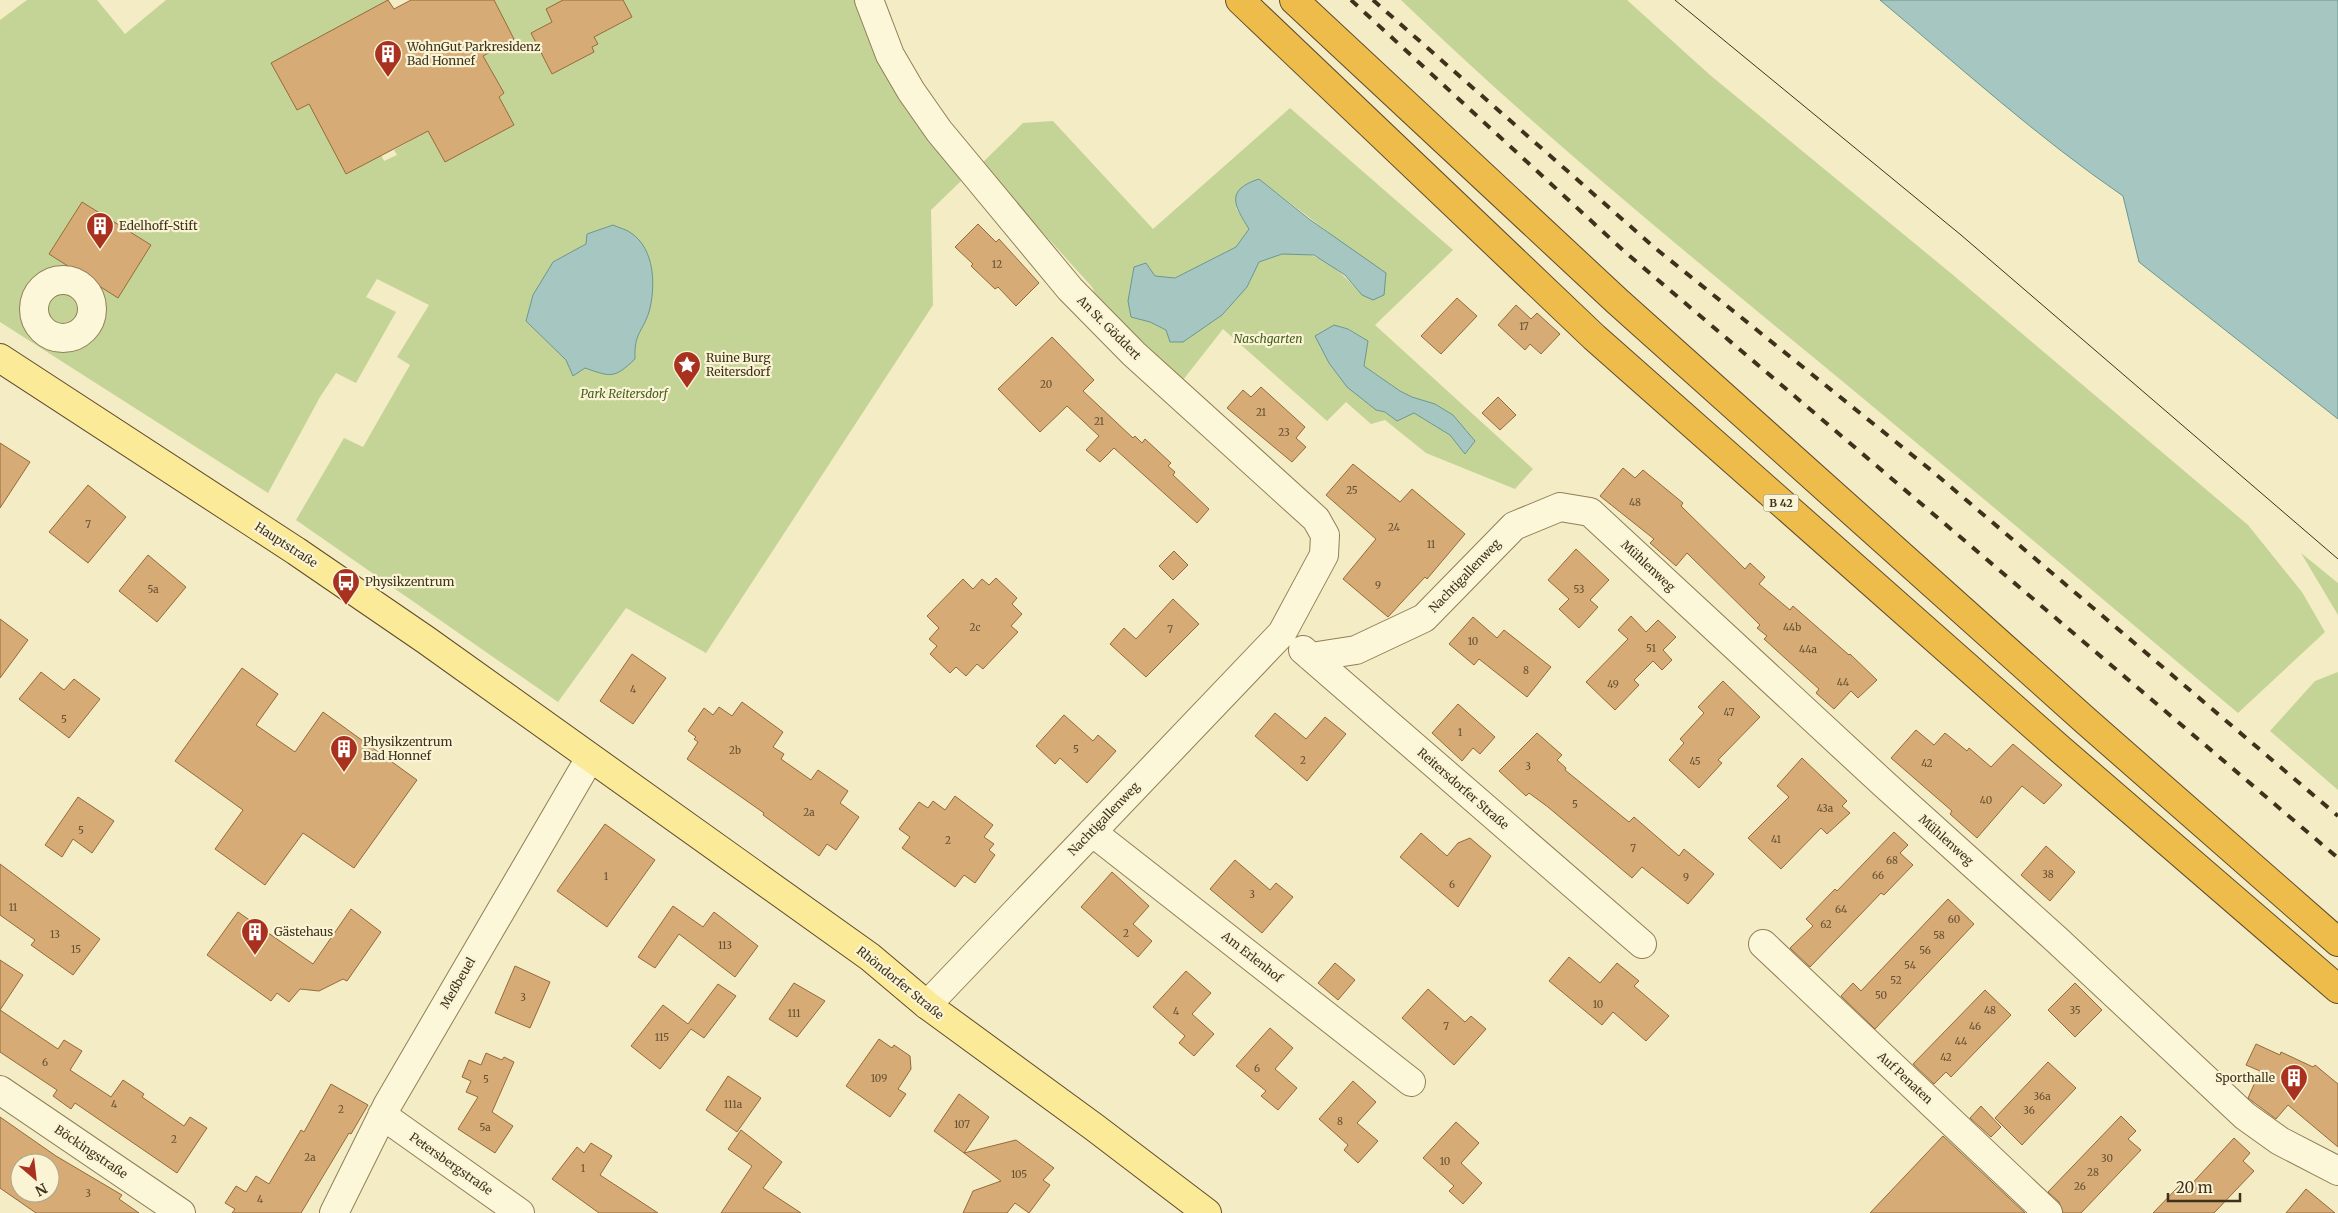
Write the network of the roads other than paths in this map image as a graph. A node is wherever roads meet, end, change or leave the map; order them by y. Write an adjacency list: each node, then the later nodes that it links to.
1 (869, 0): 6 (street, An St. Göddert)
2 (1240, 0): 13 (highway, B 42)
3 (1294, 0): 10 (highway)
4 (0, 358): 8 (main road, Hauptstraße)
5 (1560, 507): 7 (street, Nachtigallenweg); 18 (street, Mühlenweg)
6 (1282, 633): 7 (street, Reitersdorfer Straße); 9 (street, Nachtigallenweg)
7 (1311, 657): 11 (street, Reitersdorfer Straße)
8 (590, 758): 14 (main road, Rhöndorfer Straße); 17 (street, Meßbeuel)
9 (1092, 832): 14 (street, Nachtigallenweg); 15 (street, Am Erlenhof)
10 (2338, 942)
11 (1642, 944)
12 (1763, 944): 23 (street, Auf Penaten)
13 (2338, 989)
14 (927, 1005): 22 (main road, Rhöndorfer Straße)
15 (1411, 1082)
16 (0, 1090): 19 (street, Böckingstraße)
17 (382, 1115): 20 (street, Meßbeuel); 21 (street, Petersbergstraße)
18 (2338, 1170)
19 (181, 1213)
20 (334, 1213)
21 (520, 1213)
22 (1207, 1213)
23 (2048, 1213)

